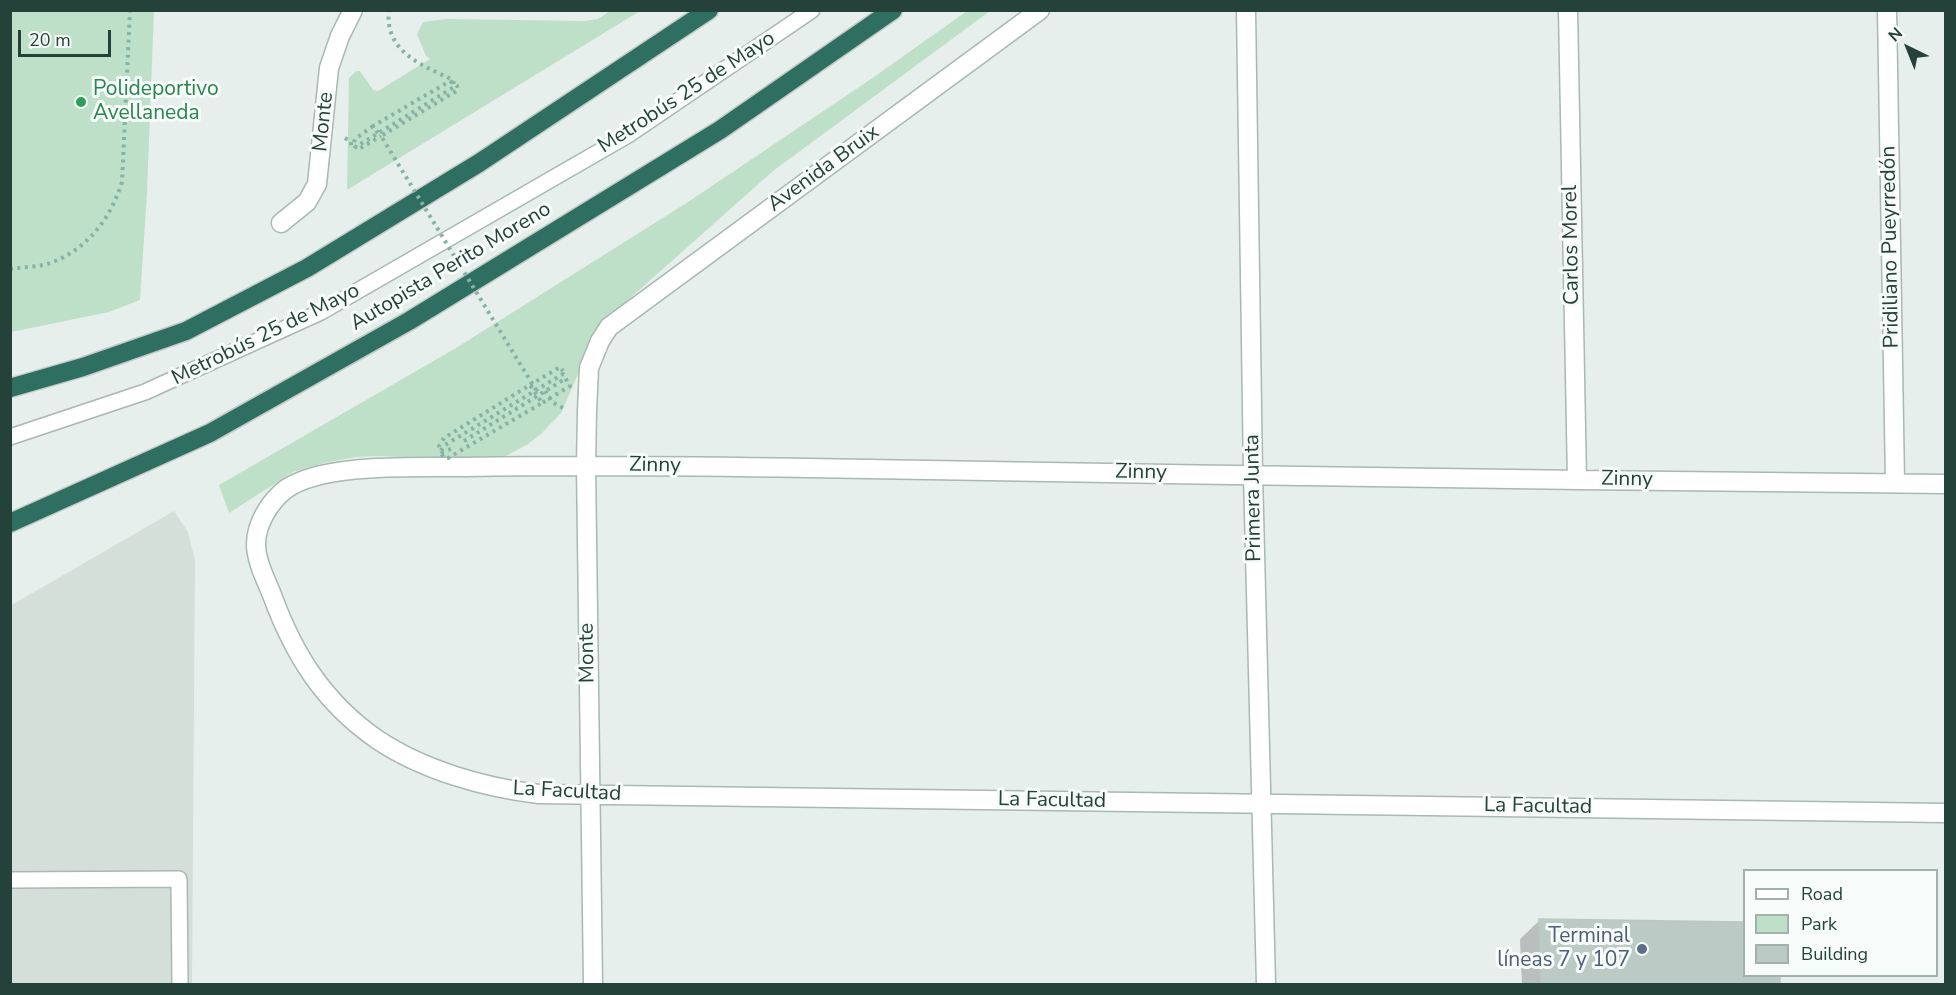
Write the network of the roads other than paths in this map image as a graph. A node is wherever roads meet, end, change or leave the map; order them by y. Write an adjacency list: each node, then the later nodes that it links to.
1 (353, 10): 9 (street, Monte)
2 (709, 10): 11 (highway)
3 (812, 10): 12 (lane, Metrobús 25 de Mayo)
4 (893, 10): 18 (highway, Autopista Perito Moreno)
5 (1040, 10): 10 (street, Avenida Bruix)
6 (1246, 10): 14 (street, Primera Junta)
7 (1568, 10): 15 (street, Carlos Morel)
8 (1887, 10): 16 (street, Pridiliano Pueyrredón)
9 (281, 223)
10 (609, 327): 13 (street, Monte)
11 (10, 388)
12 (10, 437)
13 (586, 465): 14 (street, Zinny); 19 (street, Zinny); 20 (street, Monte)
14 (1253, 474): 15 (street, Zinny); 21 (street, Primera Junta)
15 (1577, 480): 16 (street, Zinny)
16 (1895, 483): 17 (street, Zinny)
17 (1946, 484)
18 (10, 523)
19 (263, 571): 20 (street, La Facultad)
20 (590, 794): 21 (street, La Facultad); 25 (street, Monte)
21 (1262, 804): 22 (street, La Facultad); 26 (street, Primera Junta)
22 (1946, 813)
23 (10, 880): 24 (lane)
24 (180, 984)
25 (593, 984)
26 (1266, 984)

